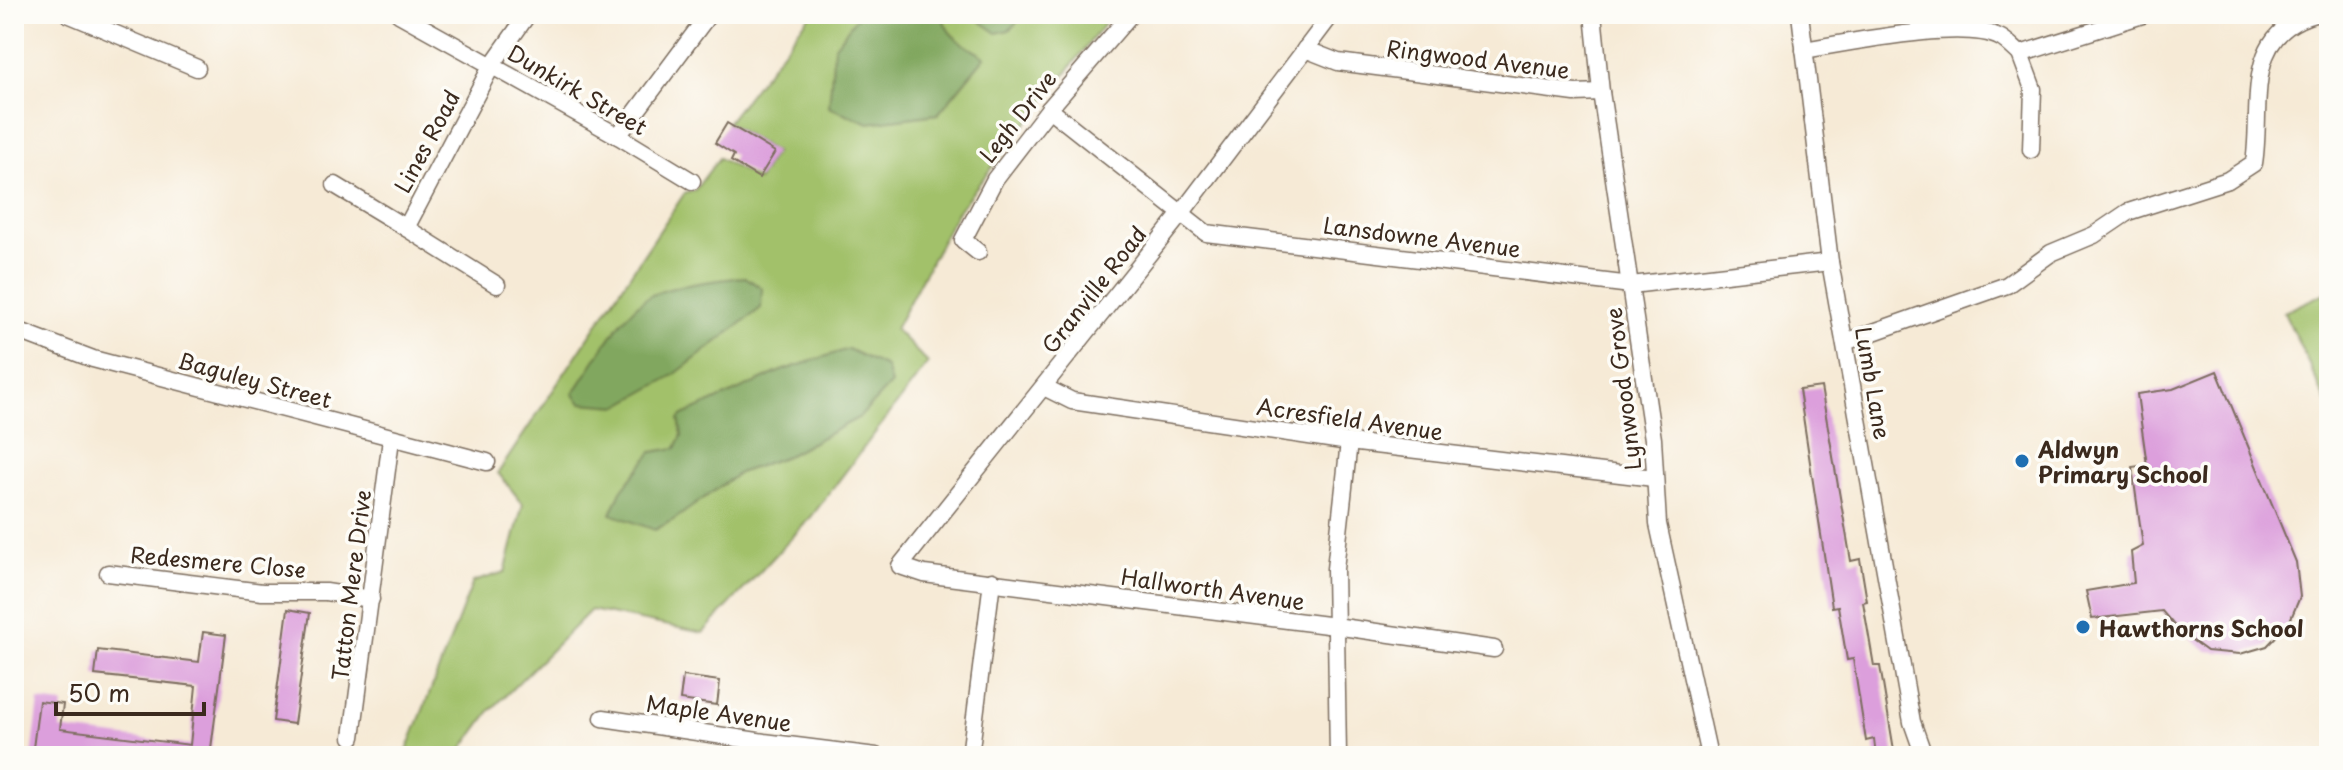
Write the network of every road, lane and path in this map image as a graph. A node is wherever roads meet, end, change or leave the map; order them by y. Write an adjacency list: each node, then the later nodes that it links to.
1 (68, 14): 17 (street)
2 (399, 14): 16 (street, Dunkirk Street)
3 (528, 14): 16 (street, Lines Road)
4 (709, 14): 20 (street)
5 (1131, 14): 19 (street, Legh Drive)
6 (1332, 14): 13 (street, Granville Road)
7 (1593, 14): 18 (street, Lynwood Grove)
8 (1800, 14): 14 (street, Lumb Lane)
9 (1921, 14): 12 (street)
10 (2146, 14): 15 (street)
11 (2314, 14): 31 (street)
12 (1922, 33): 14 (street); 15 (street)
13 (1305, 49): 18 (street, Ringwood Avenue); 24 (street, Granville Road)
14 (1804, 50): 27 (street, Lumb Lane)
15 (2020, 54): 21 (street)
16 (492, 65): 20 (street, Dunkirk Street); 25 (street, Lines Road)
17 (197, 68)
18 (1601, 92): 29 (street, Lynwood Grove)
19 (1049, 109): 24 (street, Lansdowne Avenue); 26 (street, Legh Drive)
20 (618, 136): 22 (street, Dunkirk Street)
21 (2031, 150)
22 (692, 181)
23 (335, 185): 25 (street)
24 (1180, 215): 29 (street, Lansdowne Avenue); 32 (street, Granville Road)
25 (406, 228): 28 (street, Lines Road)
26 (978, 252)
27 (1830, 262): 29 (street, Lansdowne Avenue); 31 (street, Lumb Lane)
28 (497, 285)
29 (1631, 285): 36 (street, Lynwood Grove)
30 (14, 329): 33 (street, Baguley Street)
31 (1845, 342): 50 (street, Lumb Lane)
32 (1044, 387): 34 (street, Acresfield Avenue); 38 (street, Granville Road)
33 (391, 439): 35 (street, Baguley Street); 40 (street, Tatton Mere Drive)
34 (1349, 442): 36 (street, Acresfield Avenue); 41 (street)
35 (487, 462)
36 (1654, 478): 49 (street, Lynwood Grove)
37 (108, 573): 40 (street, Redesmere Close)
38 (924, 574): 39 (street, Hallworth Avenue)
39 (992, 581): 41 (street, Hallworth Avenue); 47 (street)
40 (371, 599): 44 (street, Tatton Mere Drive)
41 (1335, 626): 42 (street, Hallworth Avenue); 48 (street)
42 (1494, 649)
43 (603, 718): 45 (street, Maple Avenue)
44 (352, 737)
45 (763, 749): 46 (street, Maple Avenue)
46 (876, 756)
47 (970, 756)
48 (1338, 756)
49 (1709, 756)
50 (1924, 756)

